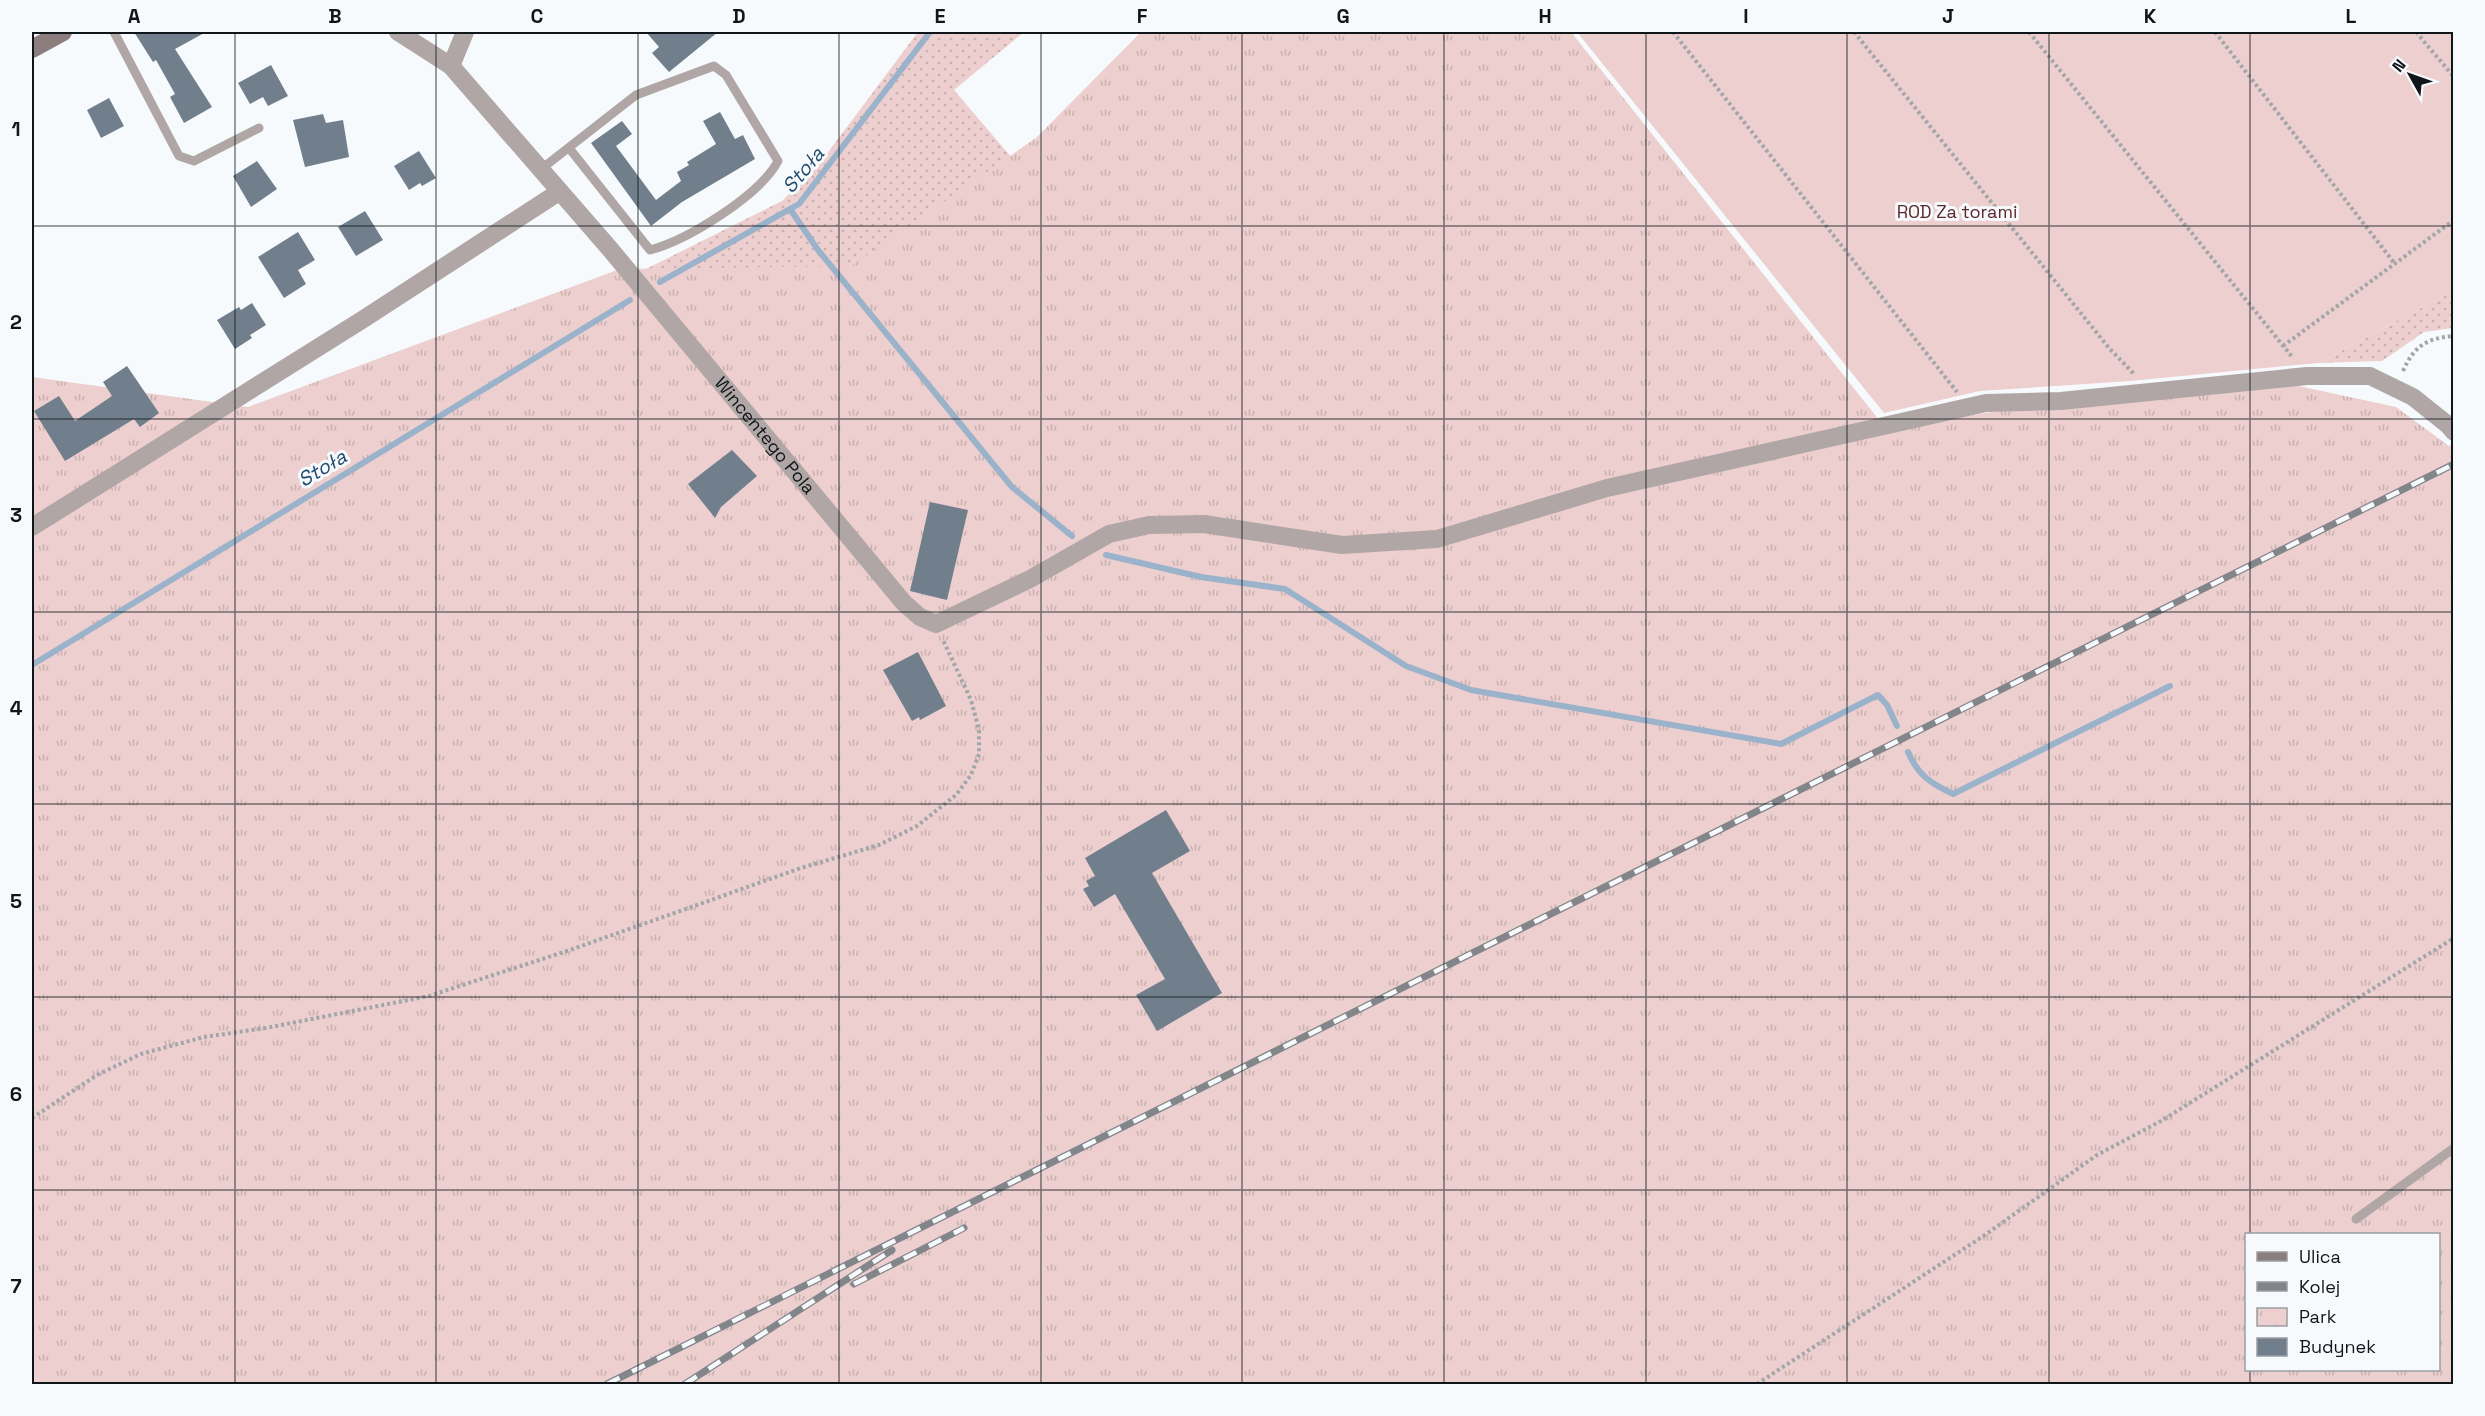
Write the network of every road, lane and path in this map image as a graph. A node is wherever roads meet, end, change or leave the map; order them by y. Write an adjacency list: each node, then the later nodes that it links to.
1 (63, 32): 10 (street)
2 (114, 32): 13 (lane)
3 (398, 32): 11 (street, Wincentego Pola)
4 (465, 32): 11 (street)
5 (1673, 32): 24 (path)
6 (1854, 32): 23 (path)
7 (2029, 32): 20 (path)
8 (2214, 32): 18 (path)
9 (2416, 32): 12 (path)
10 (32, 49)
11 (452, 66): 15 (street, Wincentego Pola)
12 (2454, 77)
13 (260, 128)
14 (569, 148): 14 (lane); 15 (lane)
15 (540, 170): 16 (street, Wincentego Pola)
16 (558, 192): 26 (street); 27 (street, Wincentego Pola)
17 (2454, 220): 18 (path)
18 (2395, 264): 20 (path)
19 (2454, 336): 22 (path)
20 (2283, 346): 21 (path)
21 (2307, 376): 22 (street); 23 (street)
22 (2397, 389): 25 (street)
23 (2151, 392): 24 (street)
24 (1969, 406): 27 (street)
25 (2452, 426)
26 (32, 527)
27 (936, 624): 29 (path)
28 (2454, 938): 32 (path)
29 (32, 1118)
30 (2454, 1148): 31 (lane)
31 (2356, 1219)
32 (1756, 1384)

